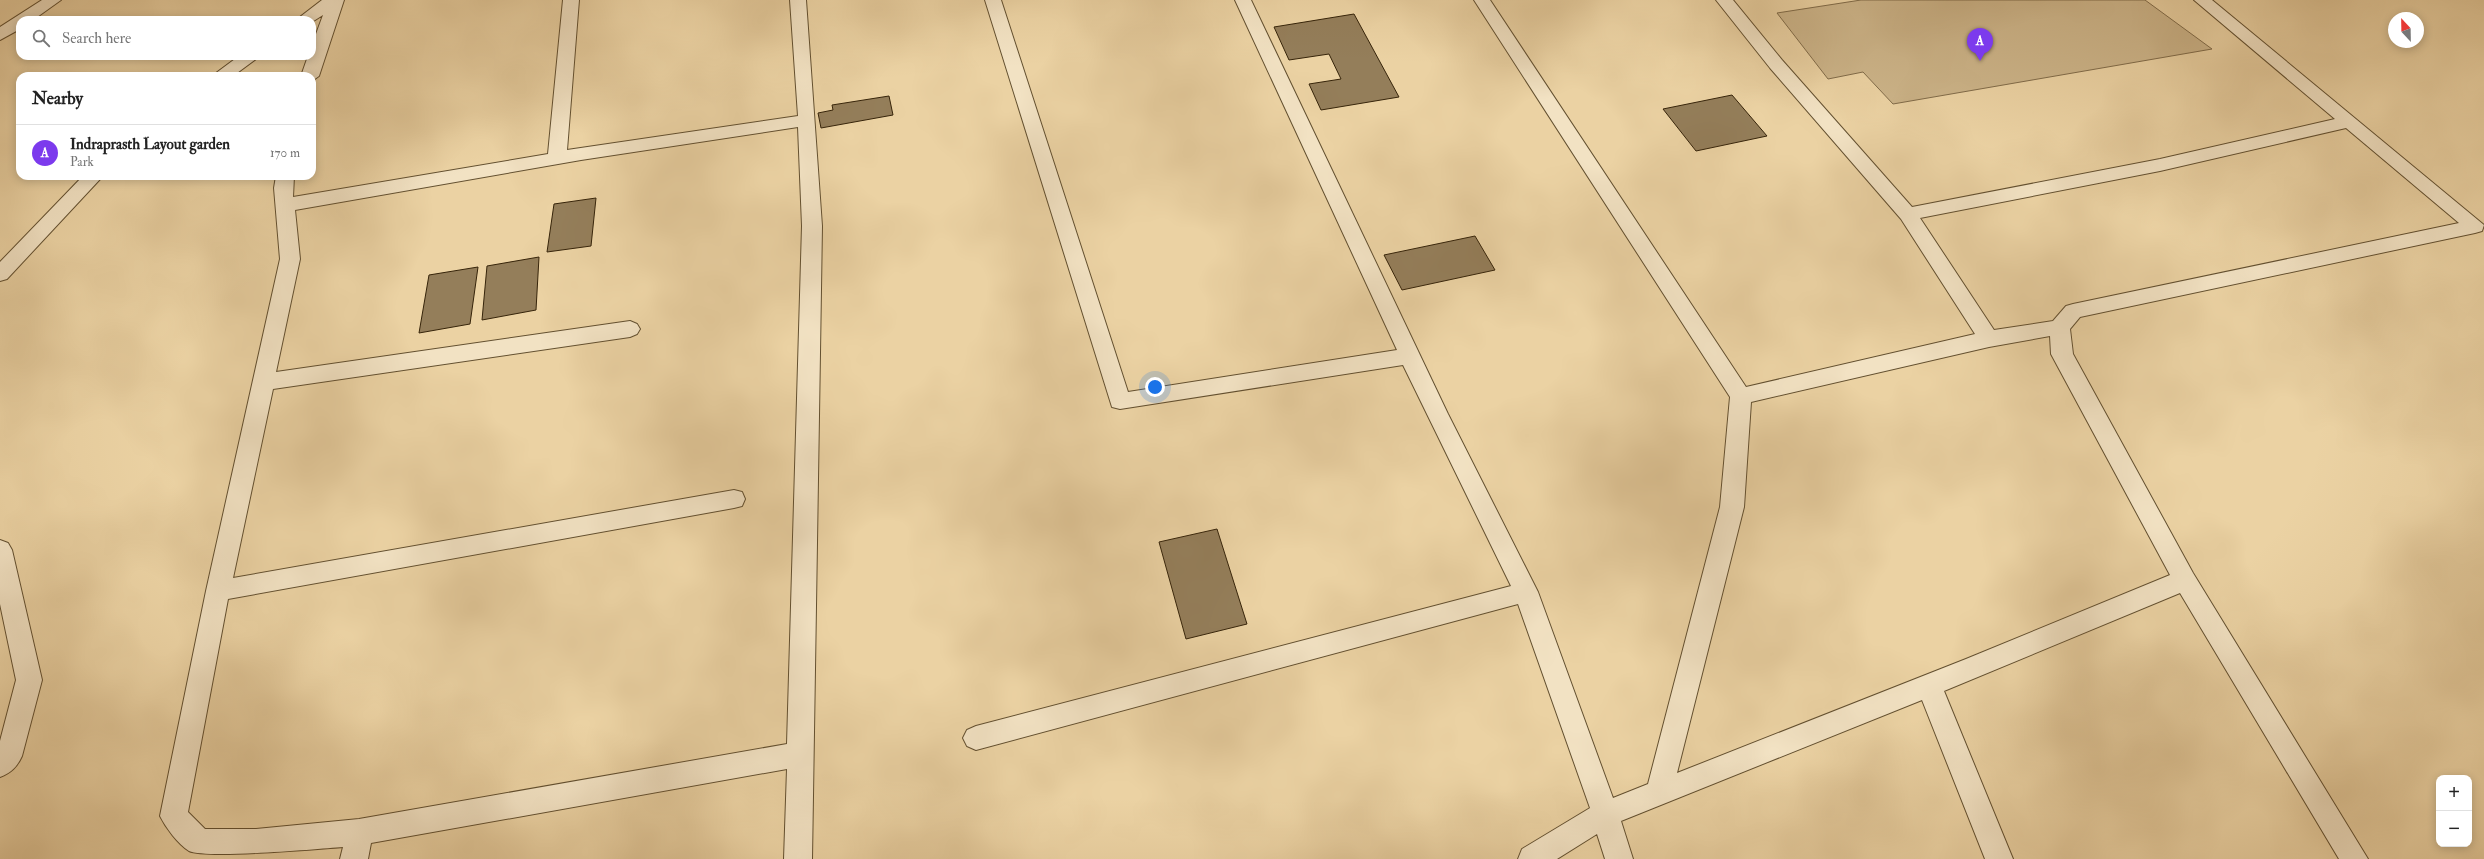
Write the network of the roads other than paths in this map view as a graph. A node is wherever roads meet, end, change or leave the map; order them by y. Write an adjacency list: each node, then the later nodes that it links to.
1 (53, 0): 10 (street)
2 (335, 0): 11 (street); 14 (street)
3 (571, 0): 21 (street)
4 (798, 0): 19 (street)
5 (993, 0): 31 (street)
6 (1243, 0): 31 (street)
7 (1482, 0): 33 (street)
8 (1724, 0): 25 (street)
9 (2202, 0): 20 (street)
10 (29, 16)
11 (310, 16)
12 (16, 24): 13 (street)
13 (1, 33)
14 (316, 58)
15 (245, 60): 17 (street)
16 (315, 60): 18 (street)
17 (227, 72)
18 (311, 72)
19 (807, 120): 21 (street); 41 (street)
20 (2349, 122): 25 (street); 26 (street)
21 (557, 158): 24 (street)
22 (90, 180): 27 (street)
23 (285, 180): 24 (street)
24 (285, 205): 32 (street)
25 (1908, 214): 30 (street)
26 (2479, 225): 28 (street)
27 (0, 274)
28 (2059, 327): 30 (street); 36 (street)
29 (630, 329): 32 (street)
30 (1988, 339): 33 (street)
31 (1410, 356): 38 (street)
32 (263, 382): 37 (street)
33 (1741, 396): 43 (street)
34 (734, 499): 37 (street)
35 (0, 550): 42 (street)
36 (2185, 580): 39 (street); 51 (street)
37 (218, 591): 45 (street)
38 (1526, 592): 40 (street); 44 (street)
39 (1929, 686): 43 (street); 50 (street)
40 (976, 738)
41 (800, 754): 45 (street); 47 (street)
42 (0, 765)
43 (1659, 792): 44 (street)
44 (1605, 814): 48 (street); 49 (street)
45 (359, 832): 46 (street)
46 (354, 859)
47 (798, 859)
48 (1532, 859)
49 (1619, 859)
50 (1999, 859)
51 (2354, 859)

